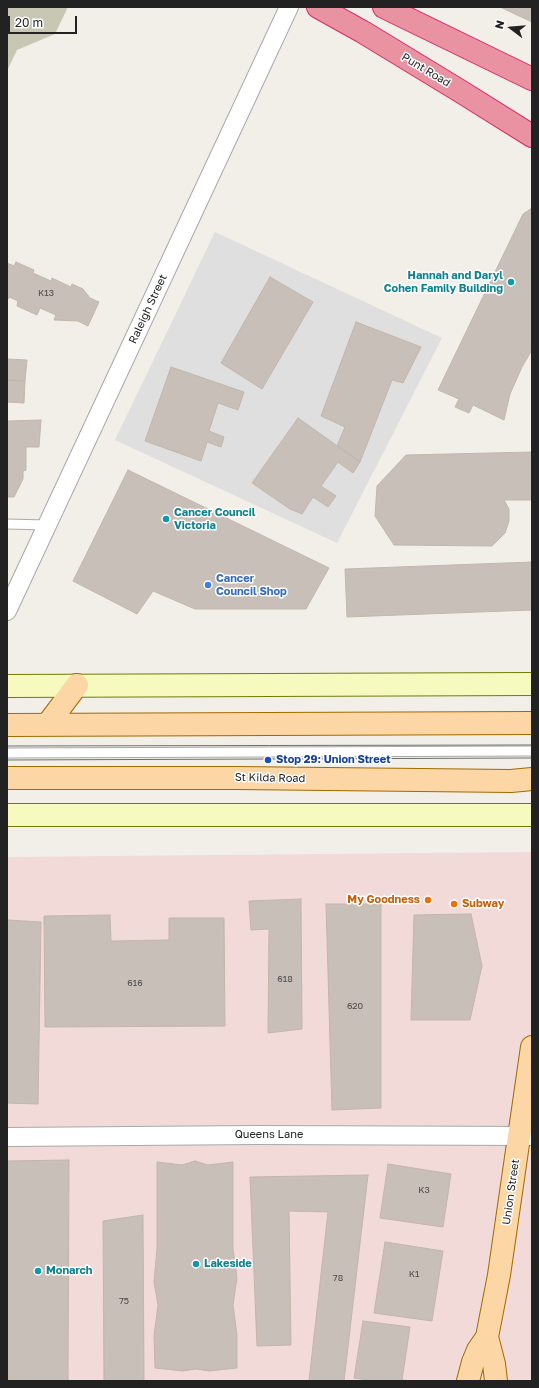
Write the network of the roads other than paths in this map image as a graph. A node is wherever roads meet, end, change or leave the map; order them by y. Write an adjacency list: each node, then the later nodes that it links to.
1 (289, 7): 7 (street, Raleigh Street)
2 (318, 7): 5 (highway, Punt Road)
3 (384, 7): 4 (highway)
4 (532, 79)
5 (532, 136)
6 (7, 524): 7 (lane)
7 (47, 525): 8 (street, Raleigh Street)
8 (7, 611)
9 (532, 684): 10 (main road)
10 (77, 685): 11 (main road); 14 (main road)
11 (7, 686)
12 (532, 723): 14 (main road)
13 (7, 725): 14 (main road)
14 (47, 725)
15 (532, 751): 16 (lane)
16 (7, 753)
17 (7, 778): 18 (main road, St Kilda Road)
18 (532, 779)
19 (7, 815): 20 (main road)
20 (532, 815)
21 (532, 1047): 22 (main road, Union Street)
22 (525, 1136): 23 (street, Queens Lane); 24 (main road, Union Street)
23 (7, 1137)
24 (487, 1337): 25 (main road, Union Street); 26 (main road, Union Street)
25 (468, 1381)
26 (496, 1381)

